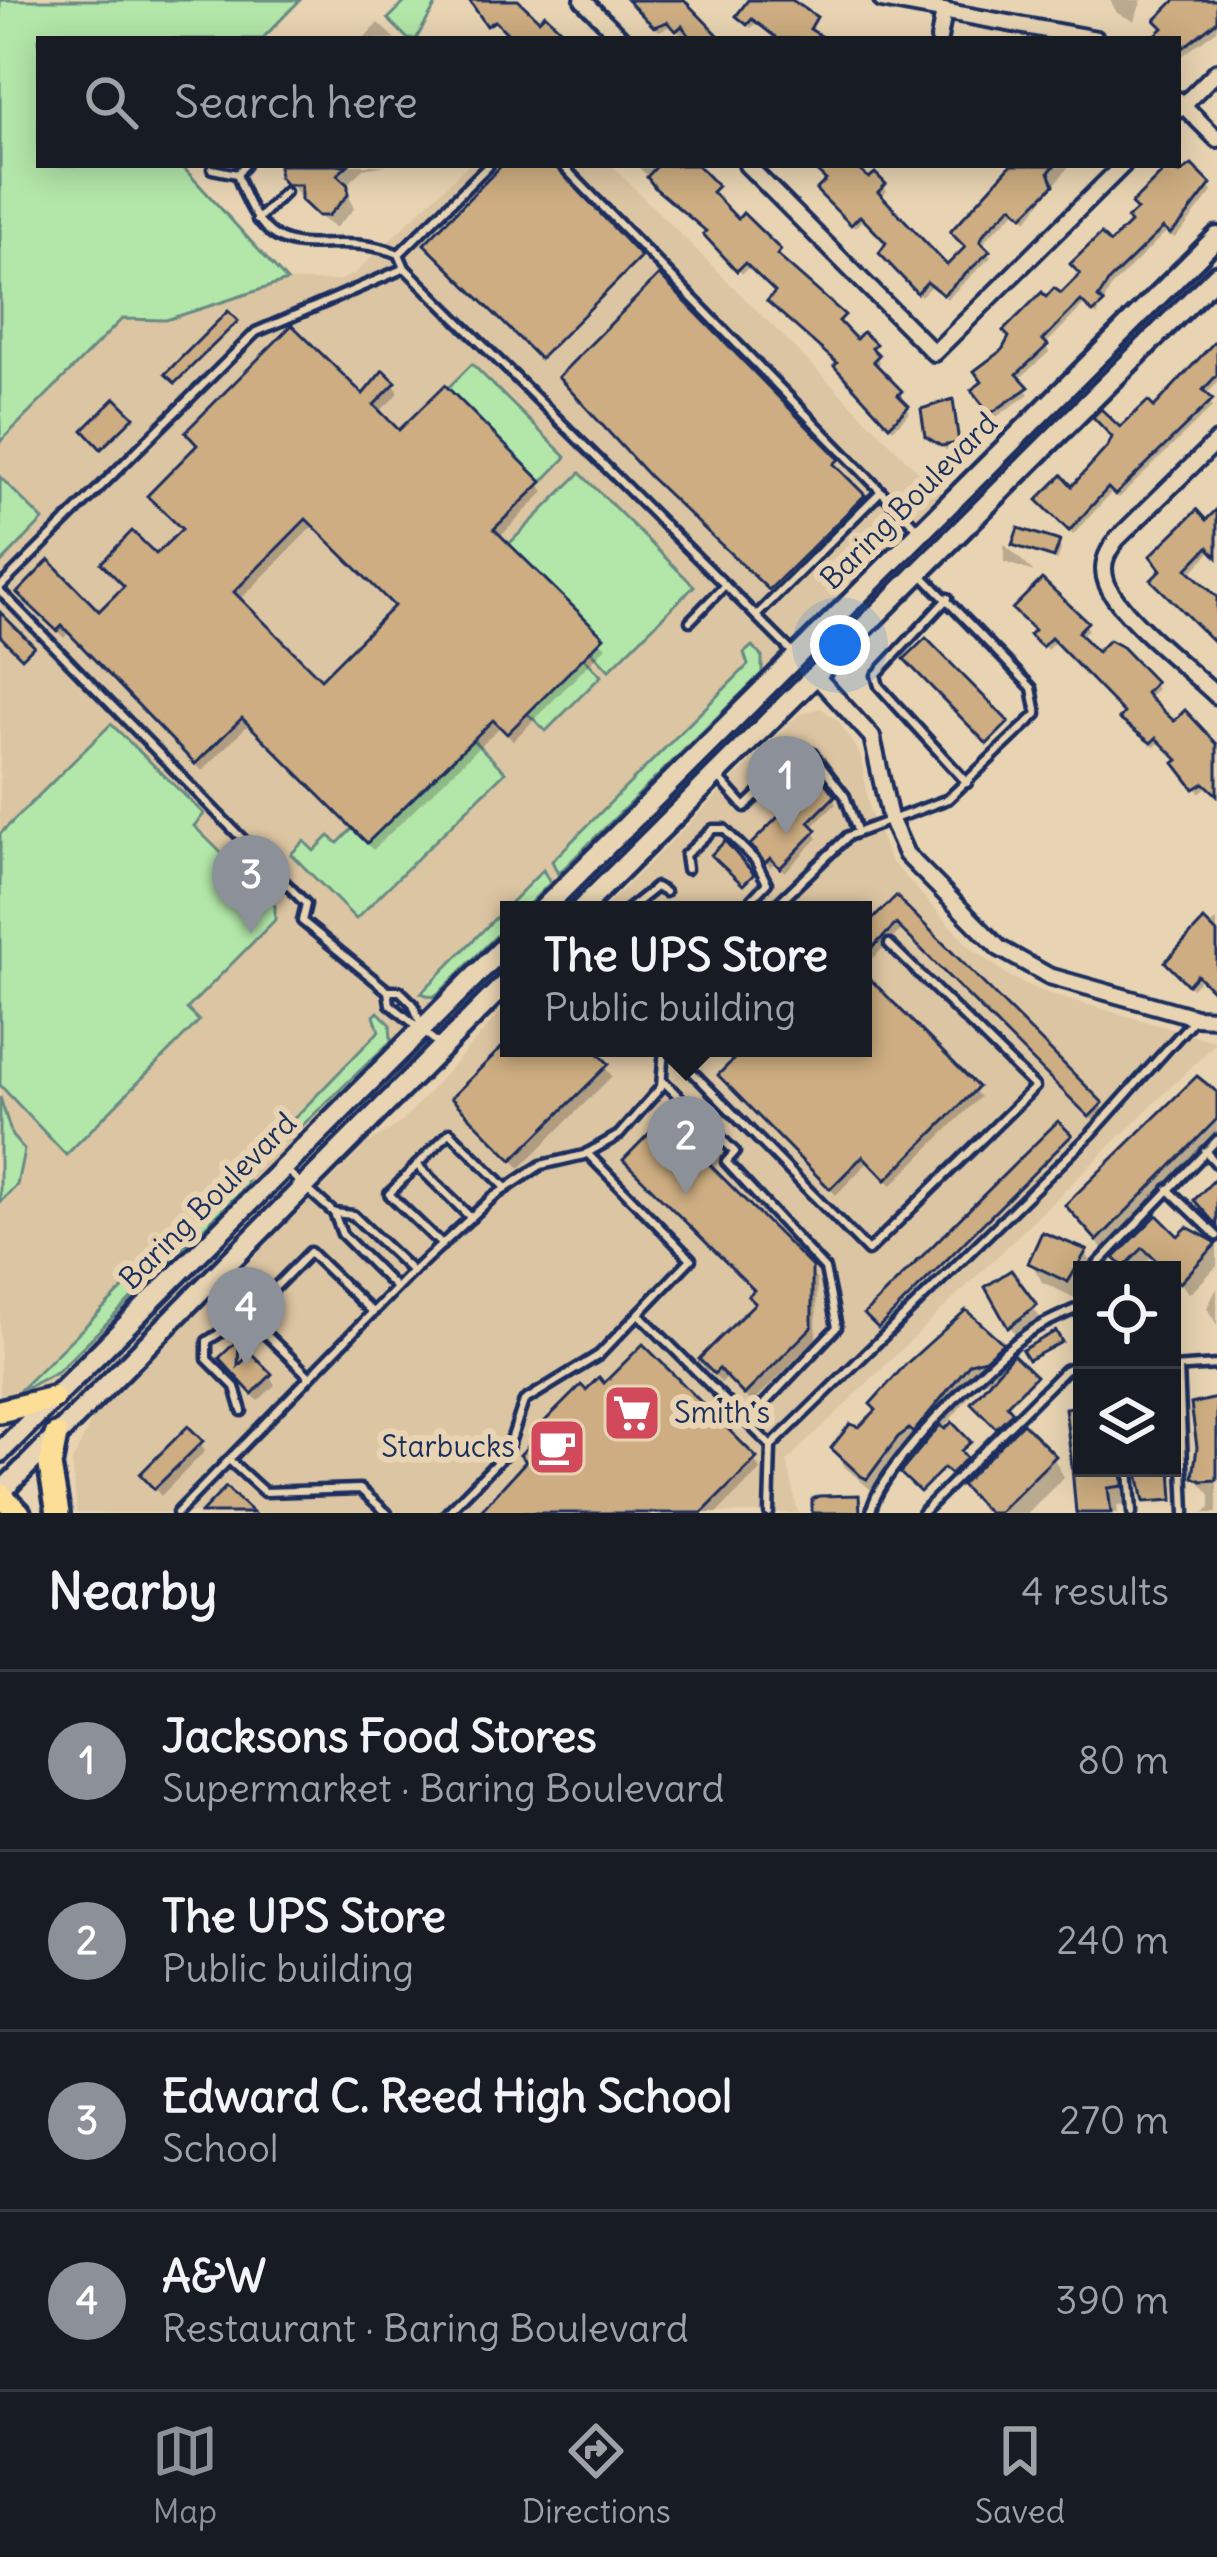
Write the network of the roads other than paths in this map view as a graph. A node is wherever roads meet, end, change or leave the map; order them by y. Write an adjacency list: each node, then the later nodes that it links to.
1 (583, 0): 4 (street)
2 (882, 0): 3 (street)
3 (944, 11): 5 (street); 6 (street)
4 (619, 36)
5 (940, 36)
6 (1080, 36)
7 (1217, 71): 8 (street)
8 (1181, 104)
9 (1181, 106): 10 (street)
10 (1217, 139)
11 (242, 168): 17 (lane)
12 (486, 168): 21 (lane)
13 (565, 168): 25 (lane)
14 (751, 168): 15 (street)
15 (1120, 168)
16 (212, 169): 17 (lane)
17 (237, 174): 19 (lane)
18 (285, 192): 19 (lane)
19 (256, 220): 21 (lane)
20 (1217, 237): 26 (main road, Baring Boulevard)
21 (399, 254): 22 (lane)
22 (405, 268): 28 (lane); 29 (lane)
23 (1217, 275): 27 (main road, Baring Boulevard)
24 (1217, 441): 35 (street)
25 (882, 491): 26 (lane); 31 (lane)
26 (921, 531): 33 (main road, Baring Boulevard)
27 (920, 572): 30 (lane); 34 (main road, Baring Boulevard)
28 (725, 585): 31 (lane); 32 (lane)
29 (0, 589): 50 (lane)
30 (948, 598): 37 (lane); 37 (lane)
31 (756, 616): 33 (lane)
32 (690, 621)
33 (796, 656): 34 (main road); 42 (main road, Baring Boulevard)
34 (815, 675): 36 (main road, Baring Boulevard); 38 (street)
35 (1217, 696)
36 (716, 775): 39 (lane); 43 (main road, Baring Boulevard)
37 (967, 782): 38 (lane)
38 (890, 818): 39 (lane); 51 (street)
39 (857, 830): 46 (lane)
40 (687, 869): 45 (lane)
41 (665, 892): 44 (lane)
42 (551, 901)
43 (589, 901)
44 (638, 901)
45 (751, 901)
46 (781, 901)
47 (890, 944): 56 (lane)
48 (500, 951): 53 (main road, Baring Boulevard)
49 (500, 989): 54 (main road, Baring Boulevard)
50 (388, 991): 53 (lane); 53 (lane)
51 (1195, 1017): 52 (street); 88 (lane)
52 (1217, 1018)
53 (422, 1029): 54 (lane); 63 (main road, Baring Boulevard)
54 (442, 1048): 64 (main road, Baring Boulevard)
55 (666, 1057): 57 (lane)
56 (676, 1057)
57 (662, 1080): 60 (lane); 86 (lane)
58 (1217, 1140): 59 (lane)
59 (1205, 1151): 61 (lane); 66 (lane)
60 (587, 1153): 65 (lane); 76 (lane)
61 (1217, 1164)
62 (417, 1165): 65 (lane); 68 (lane); 70 (lane)
63 (283, 1168): 64 (lane); 83 (main road, Baring Boulevard)
64 (306, 1185): 67 (lane); 87 (main road, Baring Boulevard)
65 (506, 1188): 68 (lane)
66 (1168, 1189): 69 (lane); 71 (lane)
67 (334, 1214): 72 (lane); 73 (lane)
68 (471, 1218): 70 (lane)
69 (1217, 1236)
70 (442, 1245): 72 (lane)
71 (1100, 1261)
72 (413, 1272): 73 (lane)
73 (396, 1288): 75 (lane)
74 (1073, 1310): 99 (lane)
75 (373, 1312): 77 (lane); 82 (lane)
76 (639, 1314): 86 (lane); 97 (lane)
77 (247, 1316): 82 (lane); 85 (lane)
78 (1217, 1365): 80 (lane)
79 (1073, 1367): 100 (lane)
80 (1181, 1368)
81 (1176, 1369): 102 (lane)
82 (309, 1376): 90 (lane)
83 (53, 1398): 84 (main road); 89 (main road, Baring Boulevard)
84 (0, 1411)
85 (242, 1411)
86 (747, 1422): 88 (lane)
87 (56, 1435): 92 (main road, Baring Boulevard); 94 (main road)
88 (771, 1446): 98 (lane)
89 (0, 1451)
90 (229, 1460): 95 (lane); 96 (lane)
91 (1130, 1477): 101 (lane)
92 (0, 1493): 93 (main road)
93 (19, 1513)
94 (58, 1513)
95 (177, 1513)
96 (387, 1513)
97 (447, 1513)
98 (769, 1513)
99 (871, 1513)
100 (922, 1513)
101 (1132, 1513)
102 (1185, 1513)

